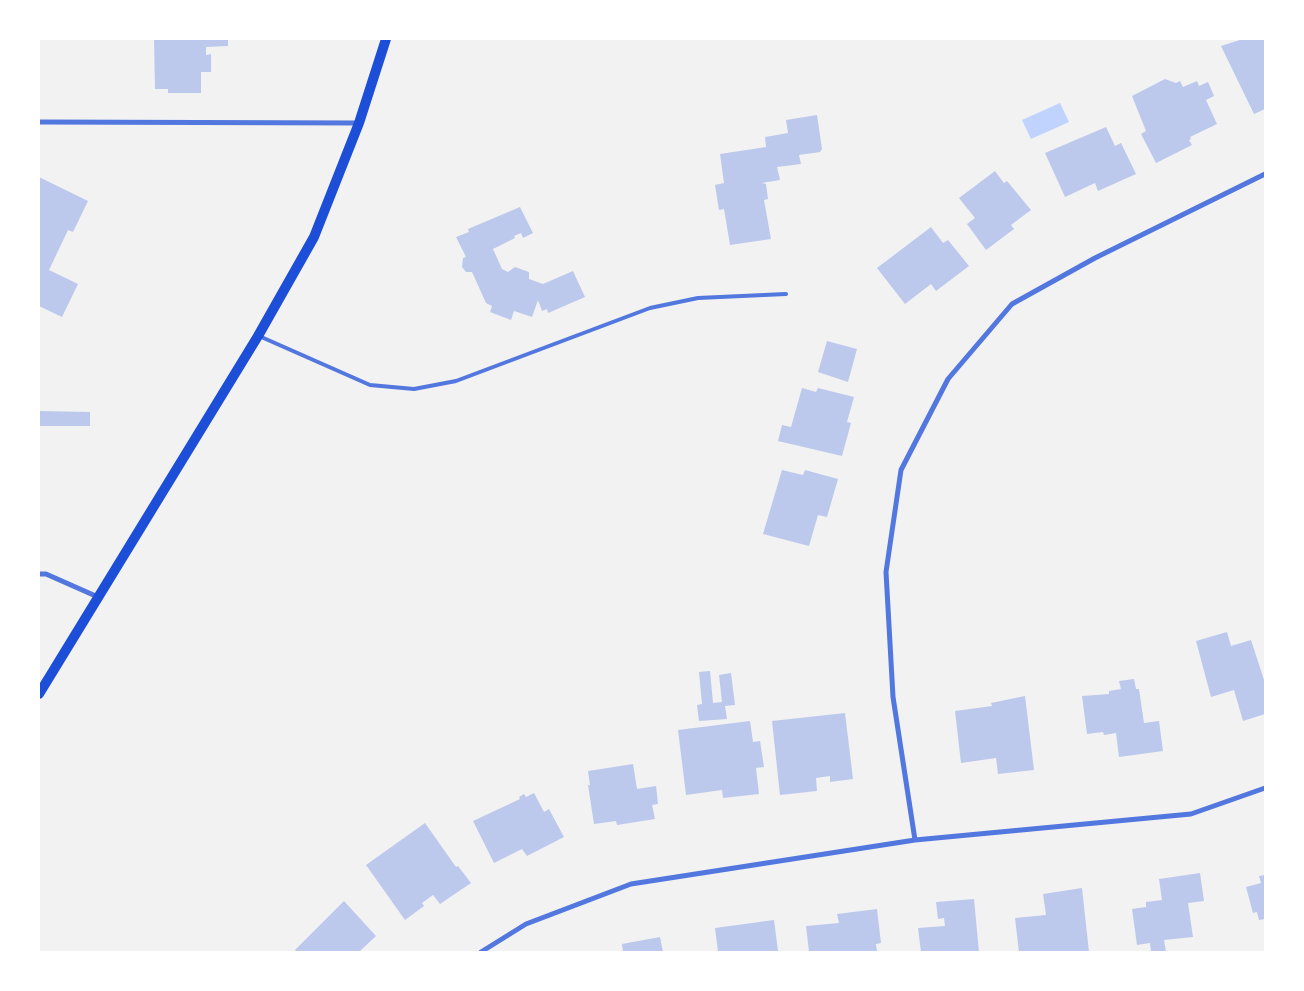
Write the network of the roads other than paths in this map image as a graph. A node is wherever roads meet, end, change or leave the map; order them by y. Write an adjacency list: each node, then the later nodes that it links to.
1 (386, 39): 3 (main road)
2 (39, 122): 3 (street)
3 (359, 123): 6 (main road)
4 (1265, 174): 11 (street)
5 (786, 294): 6 (lane)
6 (258, 336): 8 (main road)
7 (39, 574): 8 (street)
8 (98, 597): 9 (main road)
9 (39, 694)
10 (1265, 788): 11 (street)
11 (915, 840): 12 (street)
12 (482, 952)

